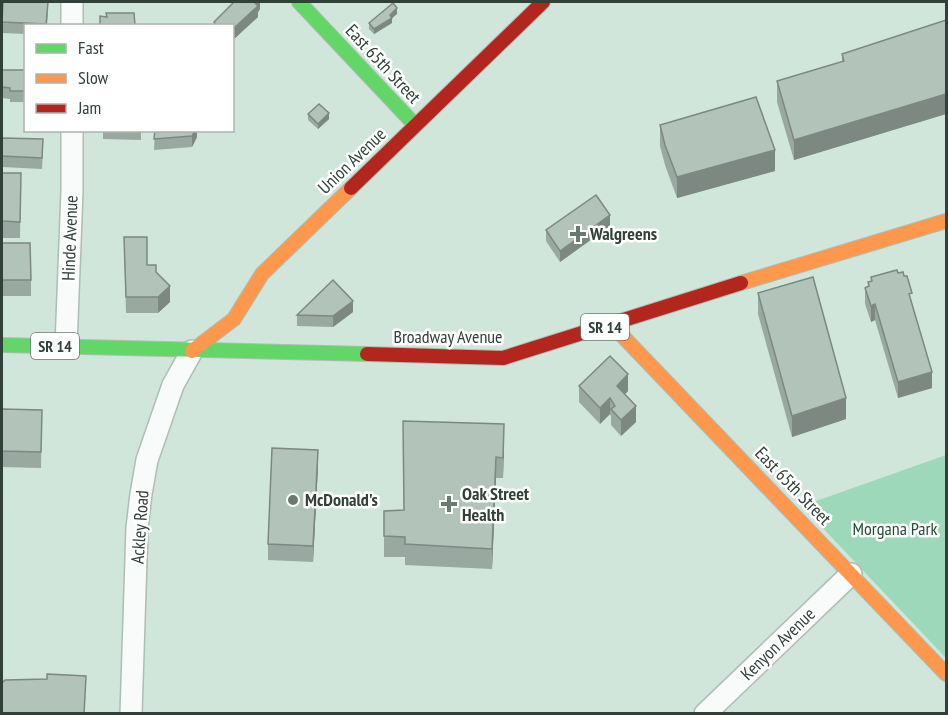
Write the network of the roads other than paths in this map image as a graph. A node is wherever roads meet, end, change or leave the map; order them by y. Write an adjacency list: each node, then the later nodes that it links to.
1 (72, 2): 4 (street)
2 (299, 2): 5 (main road, East 65th Street)
3 (543, 2): 5 (main road, Union Avenue)
4 (72, 24)
5 (415, 125): 11 (main road, Union Avenue)
6 (72, 132): 10 (street, Hinde Avenue)
7 (946, 221): 8 (main road, Broadway Avenue / SR 14)
8 (612, 325): 11 (main road, Broadway Avenue / SR 14); 12 (main road, East 65th Street)
9 (2, 345): 10 (main road, Broadway Avenue / SR 14)
10 (66, 346): 11 (main road, Broadway Avenue / SR 14)
11 (192, 351): 14 (street, Ackley Road)
12 (851, 574): 13 (main road, East 65th Street); 15 (street, Kenyon Avenue)
13 (946, 674)
14 (131, 714)
15 (705, 714)

